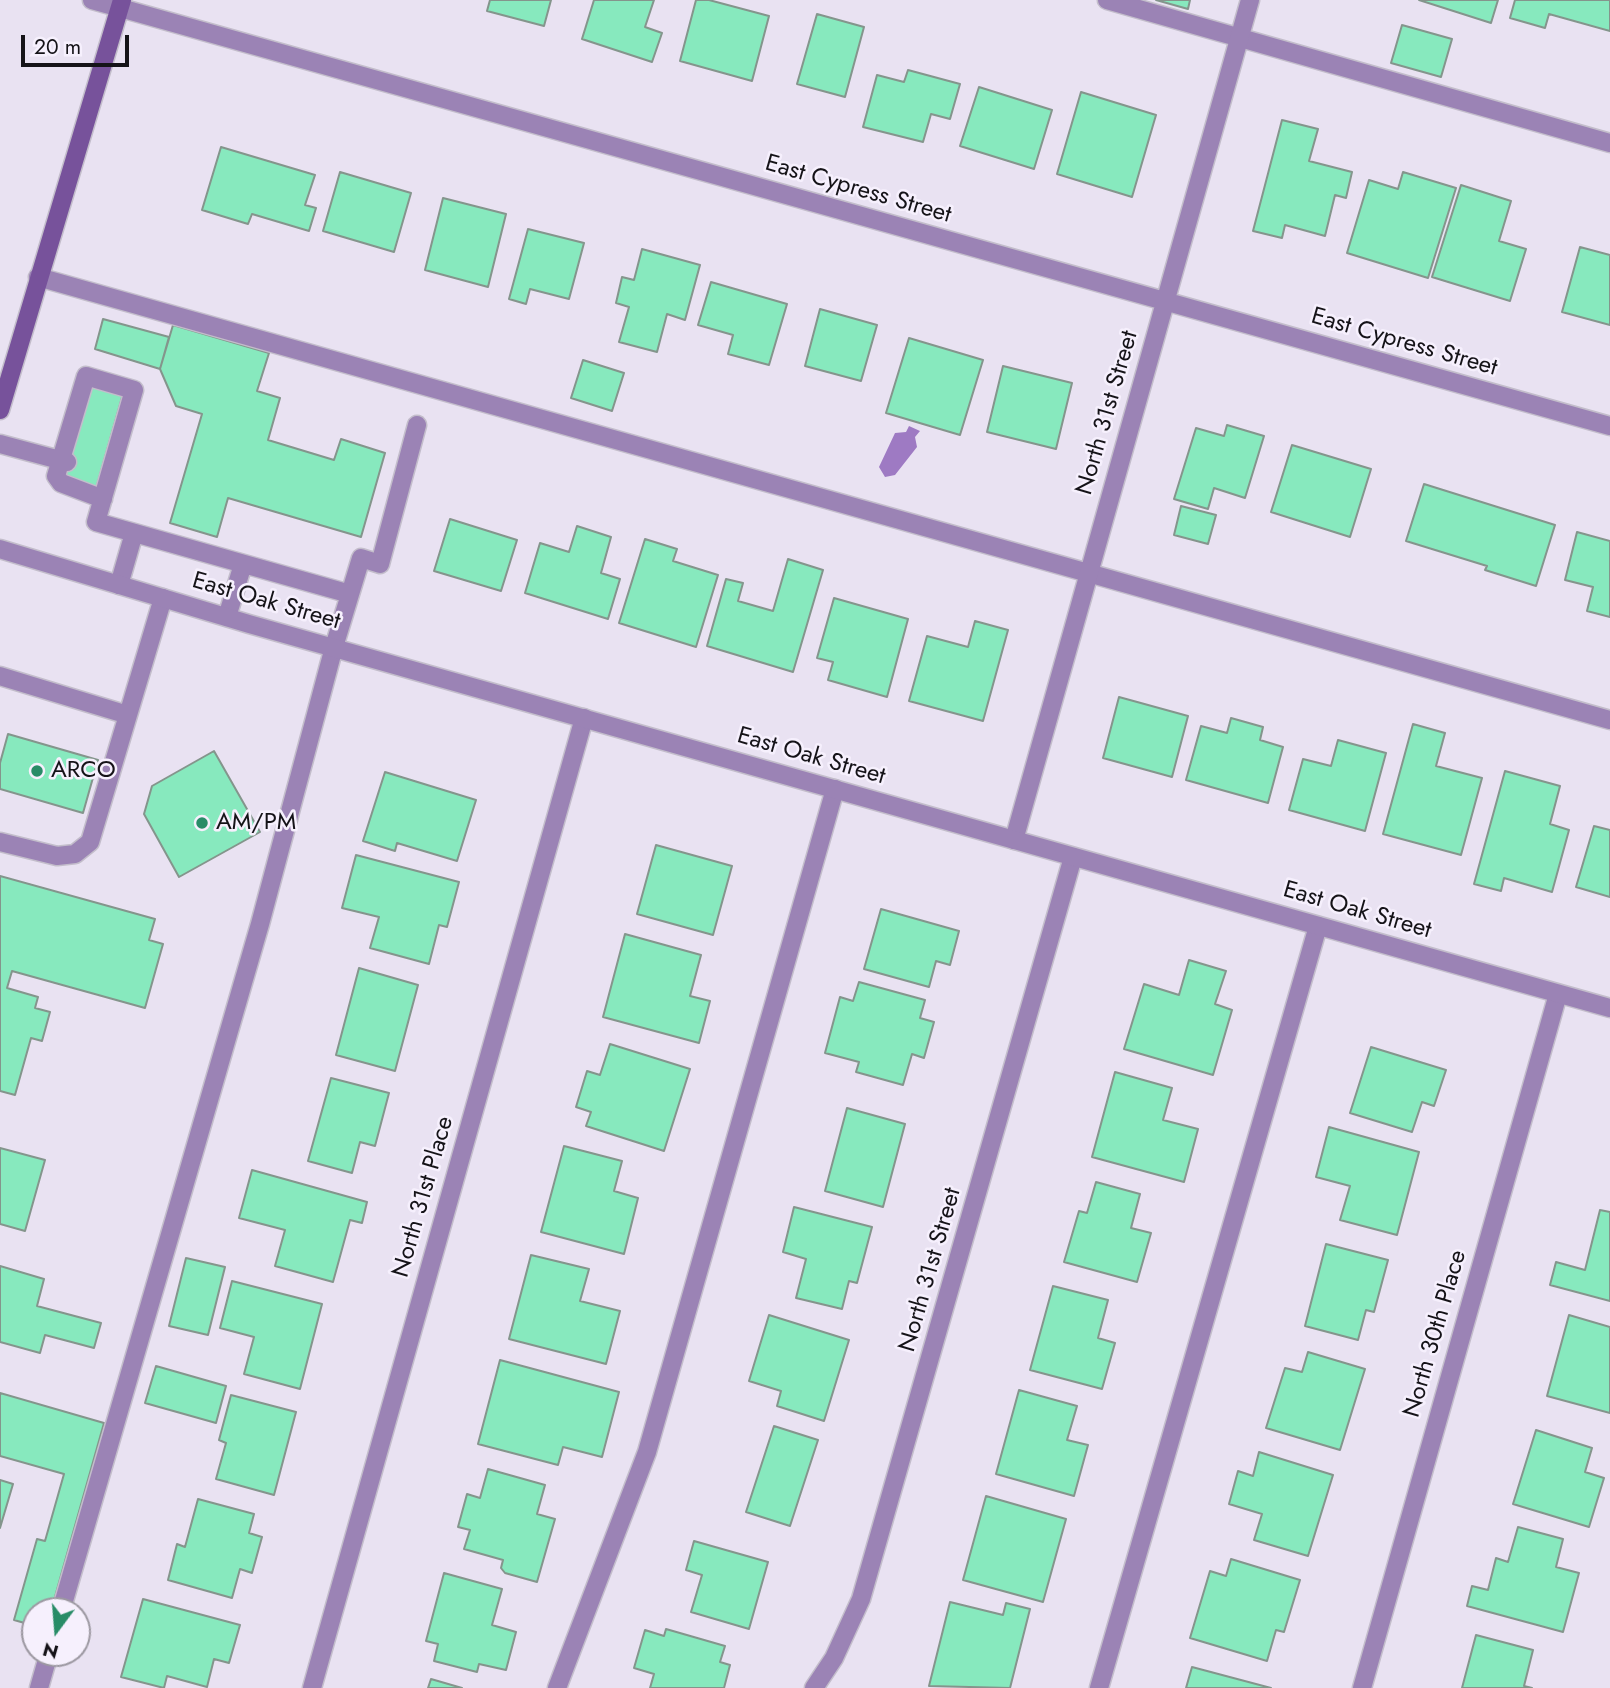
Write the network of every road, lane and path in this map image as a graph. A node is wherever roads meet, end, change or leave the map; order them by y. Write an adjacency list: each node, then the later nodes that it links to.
1 (92, 0): 4 (street, East Cypress Street)
2 (1107, 0): 5 (street)
3 (1250, 0): 5 (street, North 31st Street)
4 (121, 4): 7 (main road); 8 (street, East Cypress Street)
5 (1240, 38): 6 (street); 8 (street, North 31st Street)
6 (1610, 144)
7 (38, 277): 9 (main road); 18 (street)
8 (1165, 301): 11 (street, East Cypress Street); 18 (street, North 31st Street)
9 (0, 410)
10 (417, 425): 20 (street)
11 (1610, 426)
12 (0, 443): 13 (street)
13 (64, 461): 14 (street); 14 (street)
14 (103, 499): 15 (street)
15 (134, 533): 17 (street); 19 (street)
16 (0, 549): 19 (street, East Oak Street)
17 (243, 564): 20 (street); 22 (street)
18 (1088, 573): 27 (street); 29 (street, North 31st Street)
19 (119, 585): 21 (street, East Oak Street)
20 (350, 594): 23 (street)
21 (163, 598): 22 (street, East Oak Street); 25 (street)
22 (227, 617): 23 (street, East Oak Street)
23 (334, 648): 26 (street, East Oak Street); 35 (street)
24 (0, 677): 25 (street)
25 (128, 715): 30 (street)
26 (584, 718): 28 (street, East Oak Street); 38 (street, North 31st Place)
27 (1610, 720)
28 (835, 789): 29 (street, East Oak Street); 39 (street)
29 (1014, 840): 31 (street, East Oak Street)
30 (0, 842)
31 (1073, 857): 32 (street, East Oak Street); 40 (street, North 31st Street)
32 (1318, 926): 33 (street, East Oak Street); 41 (street)
33 (1558, 994): 34 (street, East Oak Street); 42 (street, North 30th Place)
34 (1610, 1008)
35 (65, 1597)
36 (45, 1667): 37 (street)
37 (39, 1688)
38 (312, 1688)
39 (557, 1688)
40 (814, 1688)
41 (1099, 1688)
42 (1362, 1688)

